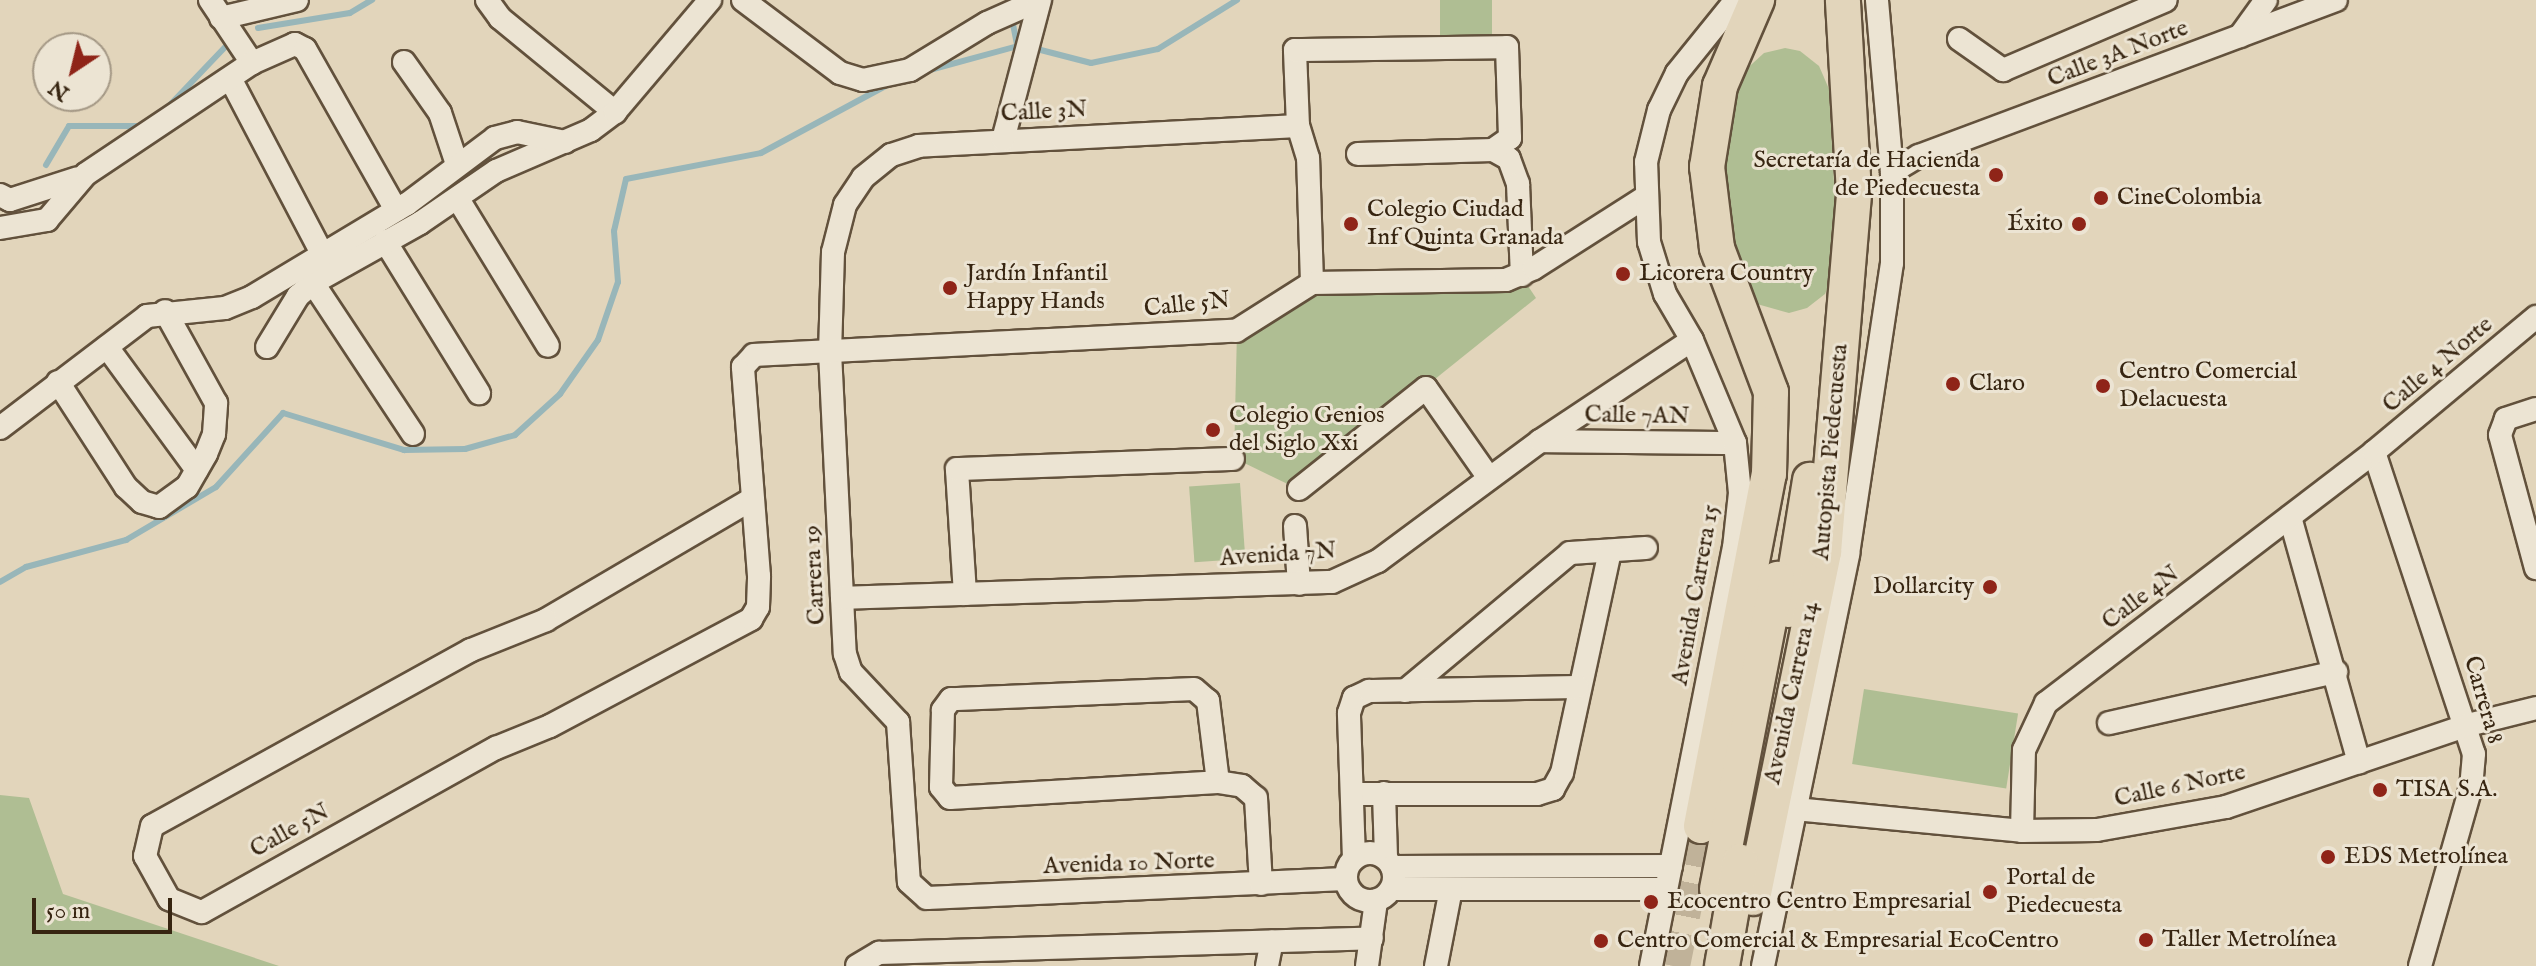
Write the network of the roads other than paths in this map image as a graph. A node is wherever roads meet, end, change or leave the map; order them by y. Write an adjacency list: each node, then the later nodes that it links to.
1 (297, 0): 13 (street)
2 (487, 0): 19 (street)
3 (710, 0): 19 (street)
4 (743, 0): 12 (street)
5 (1736, 0): 30 (street, Avenida Carrera 15)
6 (1757, 0): 49 (highway)
7 (1843, 0): 24 (highway, Autopista Piedecuesta)
8 (1877, 0): 26 (street, Avenida Carrera 14)
9 (2166, 0): 15 (street)
10 (2266, 0): 14 (street)
11 (2336, 0): 14 (street, Calle 3A Norte)
12 (1030, 3): 21 (street)
13 (216, 9): 17 (street)
14 (2240, 36): 26 (street, Calle 3A Norte)
15 (1959, 39)
16 (404, 62): 27 (street)
17 (252, 63): 18 (street); 32 (street)
18 (231, 80): 28 (street); 36 (street)
19 (615, 112): 22 (street)
20 (1298, 126): 21 (street, Calle 3N); 23 (street); 39 (street)
21 (1003, 140): 34 (street, Calle 3N)
22 (565, 142): 27 (street); 31 (street)
23 (1493, 150): 25 (street); 37 (street)
24 (1851, 150): 26 (street, Calle 3A Norte); 48 (highway, Autopista Piedecuesta)
25 (1358, 154)
26 (1891, 162): 78 (street, Avenida Carrera 14)
27 (457, 164): 32 (street)
28 (86, 174): 29 (street); 33 (street)
29 (0, 195)
30 (1644, 198): 37 (street); 42 (street, Avenida Carrera 15)
31 (458, 199): 35 (street); 43 (street)
32 (396, 210): 36 (street)
33 (0, 228)
34 (835, 232): 46 (street, Carrera 19)
35 (385, 241): 38 (street); 50 (street)
36 (323, 255): 40 (street)
37 (1522, 275): 39 (street)
38 (313, 283): 45 (street); 53 (street)
39 (1312, 283): 46 (street, Calle 5N)
40 (165, 311): 44 (street); 58 (street)
41 (2536, 317): 56 (street, Calle 4 Norte)
42 (1692, 340): 54 (street, Avenida 7N); 55 (street, Avenida Carrera 15)
43 (548, 346)
44 (107, 347): 47 (street); 58 (street)
45 (267, 347)
46 (830, 352): 61 (street, Calle 5N); 69 (street, Carrera 19)
47 (58, 382): 52 (street); 58 (street)
48 (1837, 389): 92 (highway, Autopista Piedecuesta); 104 (highway)
49 (1771, 392): 83 (highway); 103 (highway)
50 (479, 393)
51 (2536, 409): 66 (street)
52 (0, 428)
53 (413, 434)
54 (1540, 441): 55 (street, Calle 7AN); 59 (street, Avenida 7N)
55 (1735, 443): 85 (street, Avenida Carrera 15)
56 (2374, 452): 62 (street, Calle 4N); 75 (street, Carrera 8)
57 (1233, 459): 68 (street)
58 (197, 470)
59 (1489, 478): 60 (street); 67 (street, Avenida 7N)
60 (1299, 489)
61 (752, 499): 61 (street, Calle 5N)
62 (2290, 517): 70 (street); 84 (street, Calle 4N)
63 (1295, 526): 67 (street)
64 (1646, 548): 65 (street)
65 (1610, 551): 71 (street); 72 (street)
66 (2536, 568)
67 (1299, 584): 68 (street, Avenida 7N)
68 (965, 594): 69 (street, Avenida 7N)
69 (842, 598): 91 (street, Carrera 19)
70 (2336, 672): 74 (street); 76 (street)
71 (1578, 687): 72 (street); 79 (street)
72 (1405, 691): 80 (street)
73 (2536, 708): 75 (street, Calle 6 Norte)
74 (2109, 723)
75 (2468, 725): 76 (street, Calle 6 Norte); 106 (street, Carrera 8)
76 (2359, 762): 84 (street, Calle 6 Norte)
77 (1218, 782): 77 (street); 88 (street)
78 (1800, 786): 81 (street); 82 (street, Avenida Carrera 14)
79 (1384, 793): 80 (street); 87 (street)
80 (1352, 794): 86 (street)
81 (1824, 808): 82 (street, Calle 6 Norte); 84 (street, Calle 6 Norte)
82 (1795, 809): 105 (street, Avenida Carrera 14)
83 (1701, 826)
84 (2022, 831)
85 (1671, 866): 87 (street); 90 (street, Avenida Carrera 15)
86 (1350, 869): 87 (street, Avenida 10 Norte); 87 (street); 88 (street, Avenida 10 Norte)
87 (1387, 879): 89 (street); 93 (street)
88 (1261, 884): 91 (street, Avenida 10 Norte)
89 (1451, 889): 90 (street); 101 (street)
90 (1666, 889): 102 (street, Avenida Carrera 15)
91 (916, 892)
92 (1753, 898)
93 (1372, 938): 94 (street); 100 (street)
94 (1272, 941): 95 (street); 99 (street)
95 (1172, 955): 96 (street)
96 (1073, 957): 97 (street)
97 (966, 959): 98 (street)
98 (857, 966)
99 (1267, 966)
100 (1367, 966)
101 (1436, 966)
102 (1651, 966)
103 (1699, 966)
104 (1722, 966)
105 (1763, 966)
106 (2420, 966)

